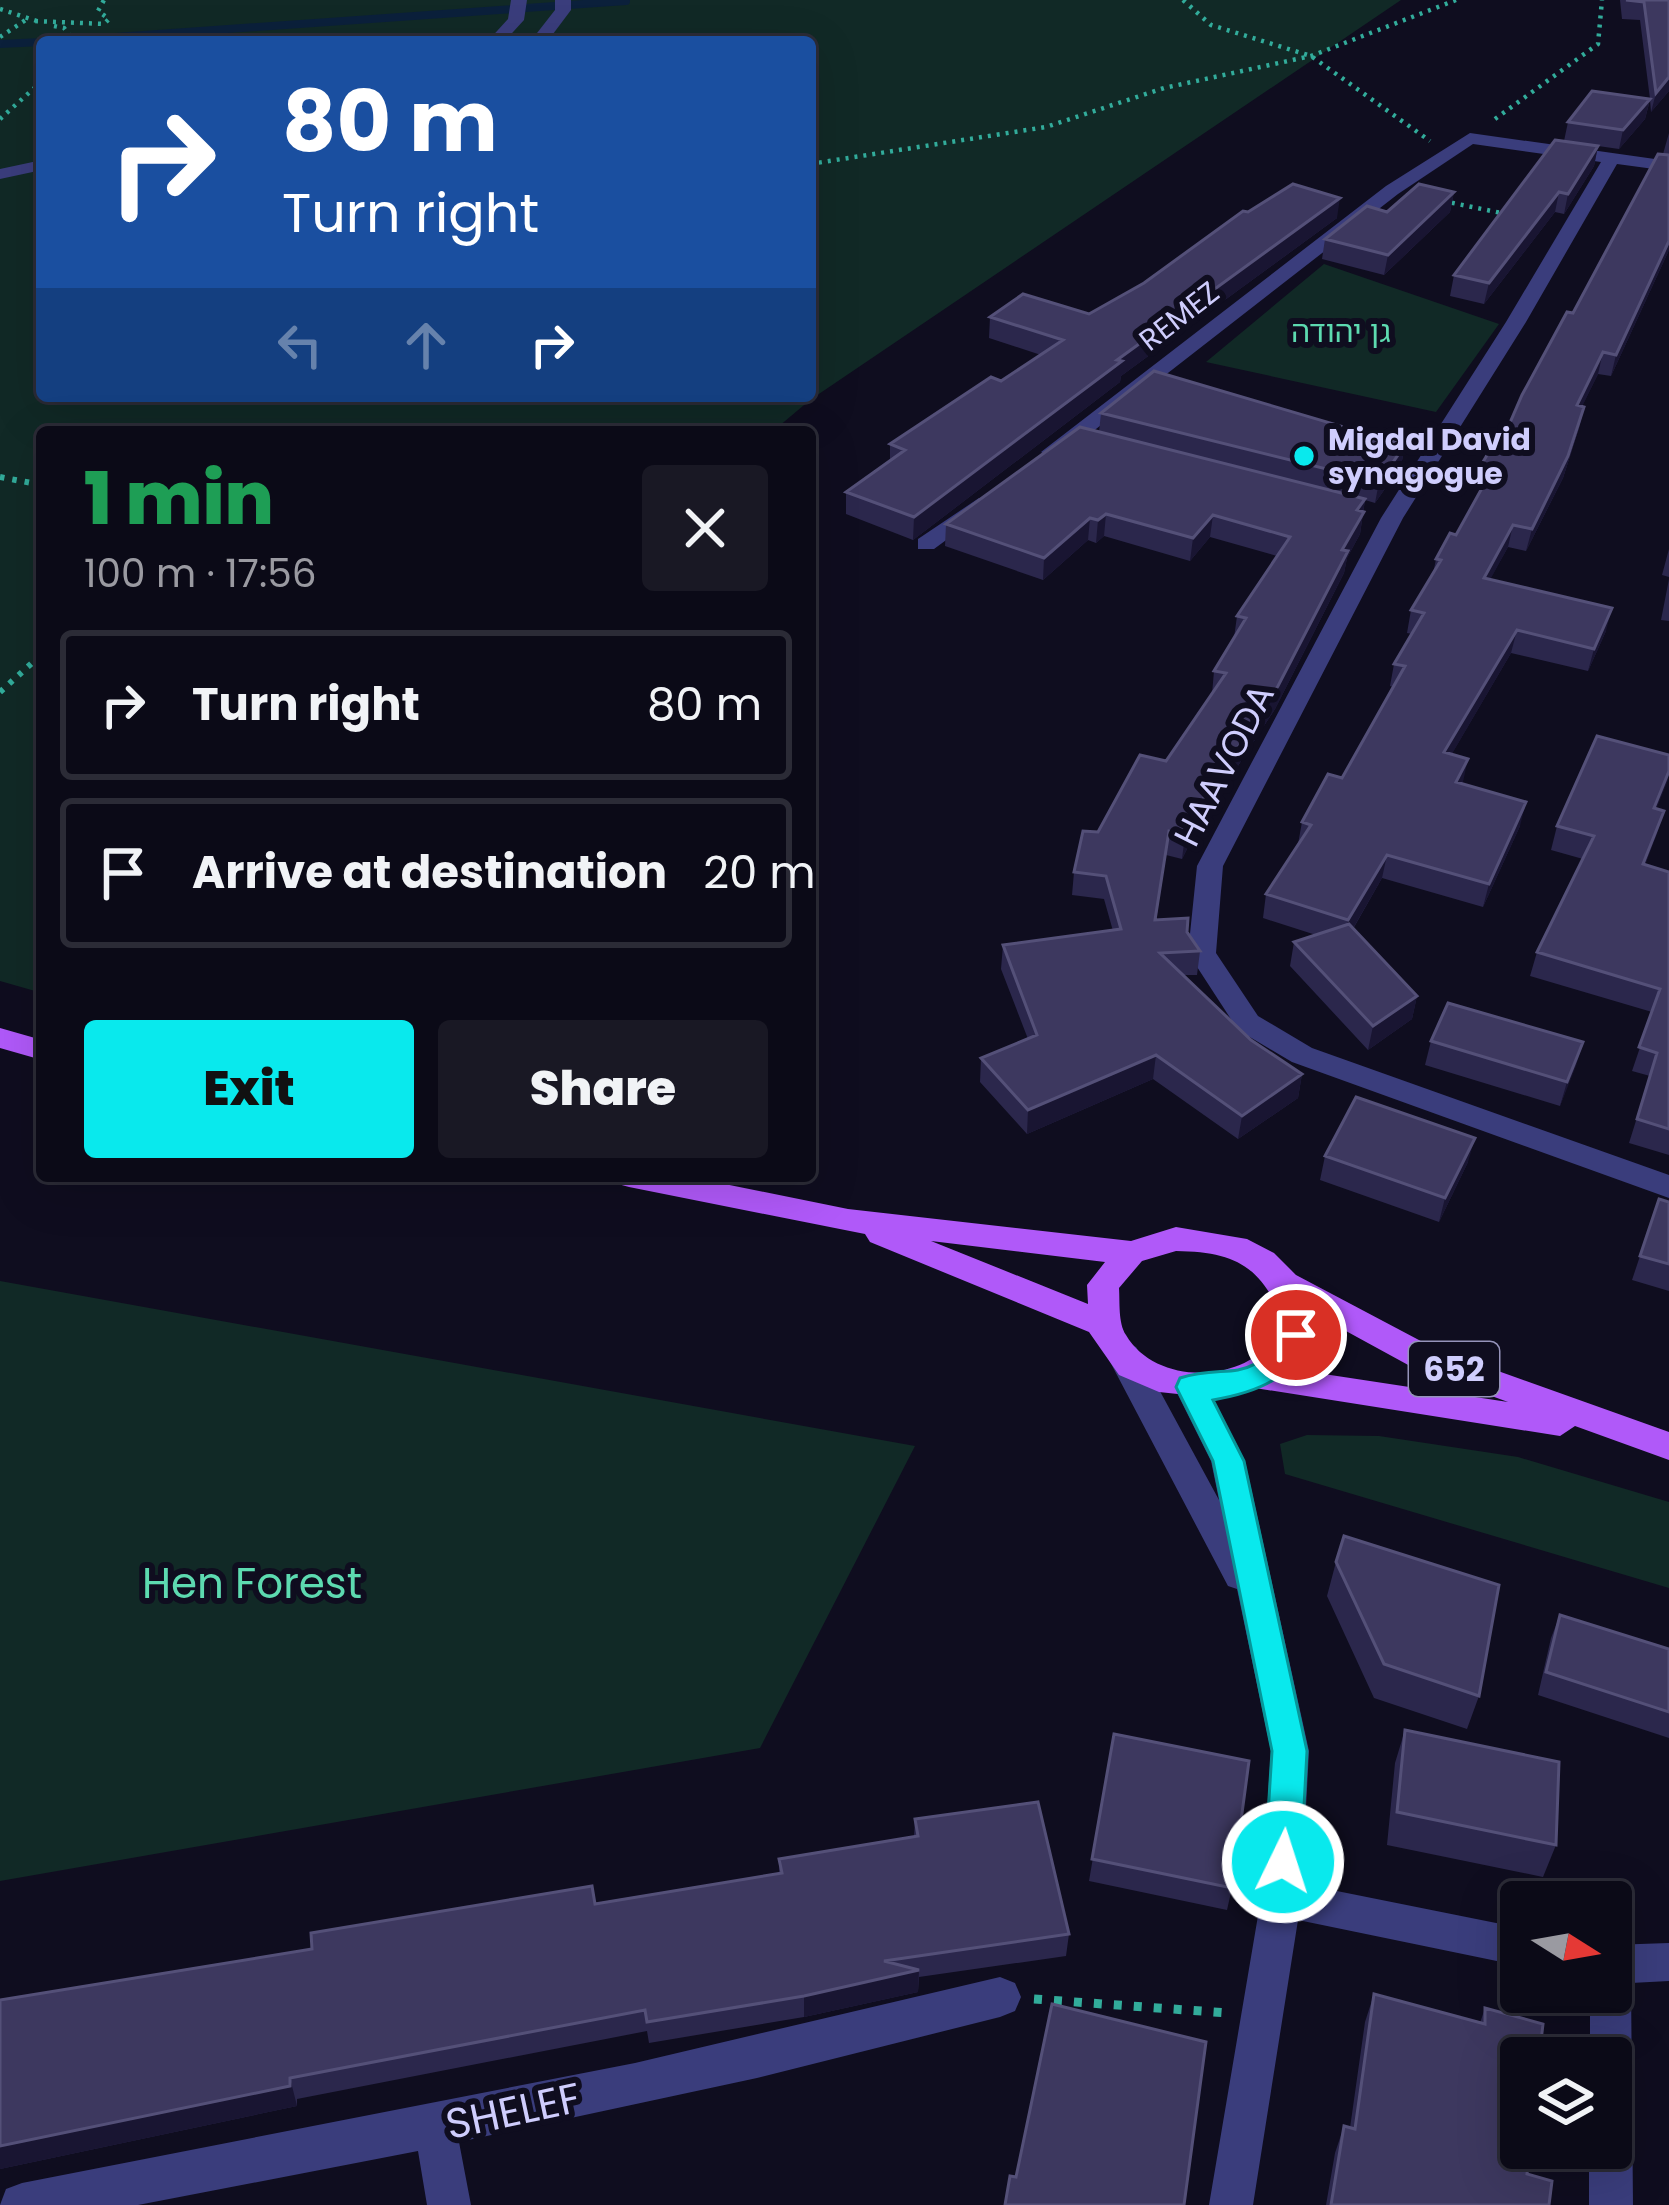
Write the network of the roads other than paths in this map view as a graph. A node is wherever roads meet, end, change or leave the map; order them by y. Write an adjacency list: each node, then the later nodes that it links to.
1 (519, 0): 3 (street)
2 (563, 0): 4 (street)
3 (501, 36)
4 (543, 36)
5 (1613, 156): 7 (street); 9 (street, REMEZ); 15 (street, HAAVODA)
6 (36, 166): 8 (street)
7 (1669, 166)
8 (0, 174)
9 (1036, 463)
10 (999, 490): 11 (street)
11 (926, 544)
12 (0, 1038): 13 (main road)
13 (36, 1048)
14 (659, 1182): 16 (main road, 652)
15 (1669, 1187)
16 (848, 1220): 17 (main road, 652); 19 (main road, 652)
17 (1131, 1253): 18 (main road, 652); 19 (main road)
18 (1286, 1284): 21 (main road); 23 (main road, 652)
19 (1103, 1324): 20 (main road)
20 (1124, 1356): 22 (main road); 25 (street)
21 (1259, 1377): 22 (main road, 652); 23 (main road, 652)
22 (1191, 1387): 25 (street)
23 (1631, 1435): 24 (main road, 652)
24 (1669, 1446)
25 (1264, 1624): 26 (street)
26 (1281, 1898): 27 (street); 35 (street)
27 (1500, 1943)
28 (1669, 1962): 29 (street)
29 (1632, 1964)
30 (1000, 1997): 32 (street, SHELEF)
31 (1611, 2013): 36 (street)
32 (435, 2127): 33 (street, SHELEF); 34 (street)
33 (22, 2205)
34 (448, 2205)
35 (1231, 2205)
36 (1611, 2205)

